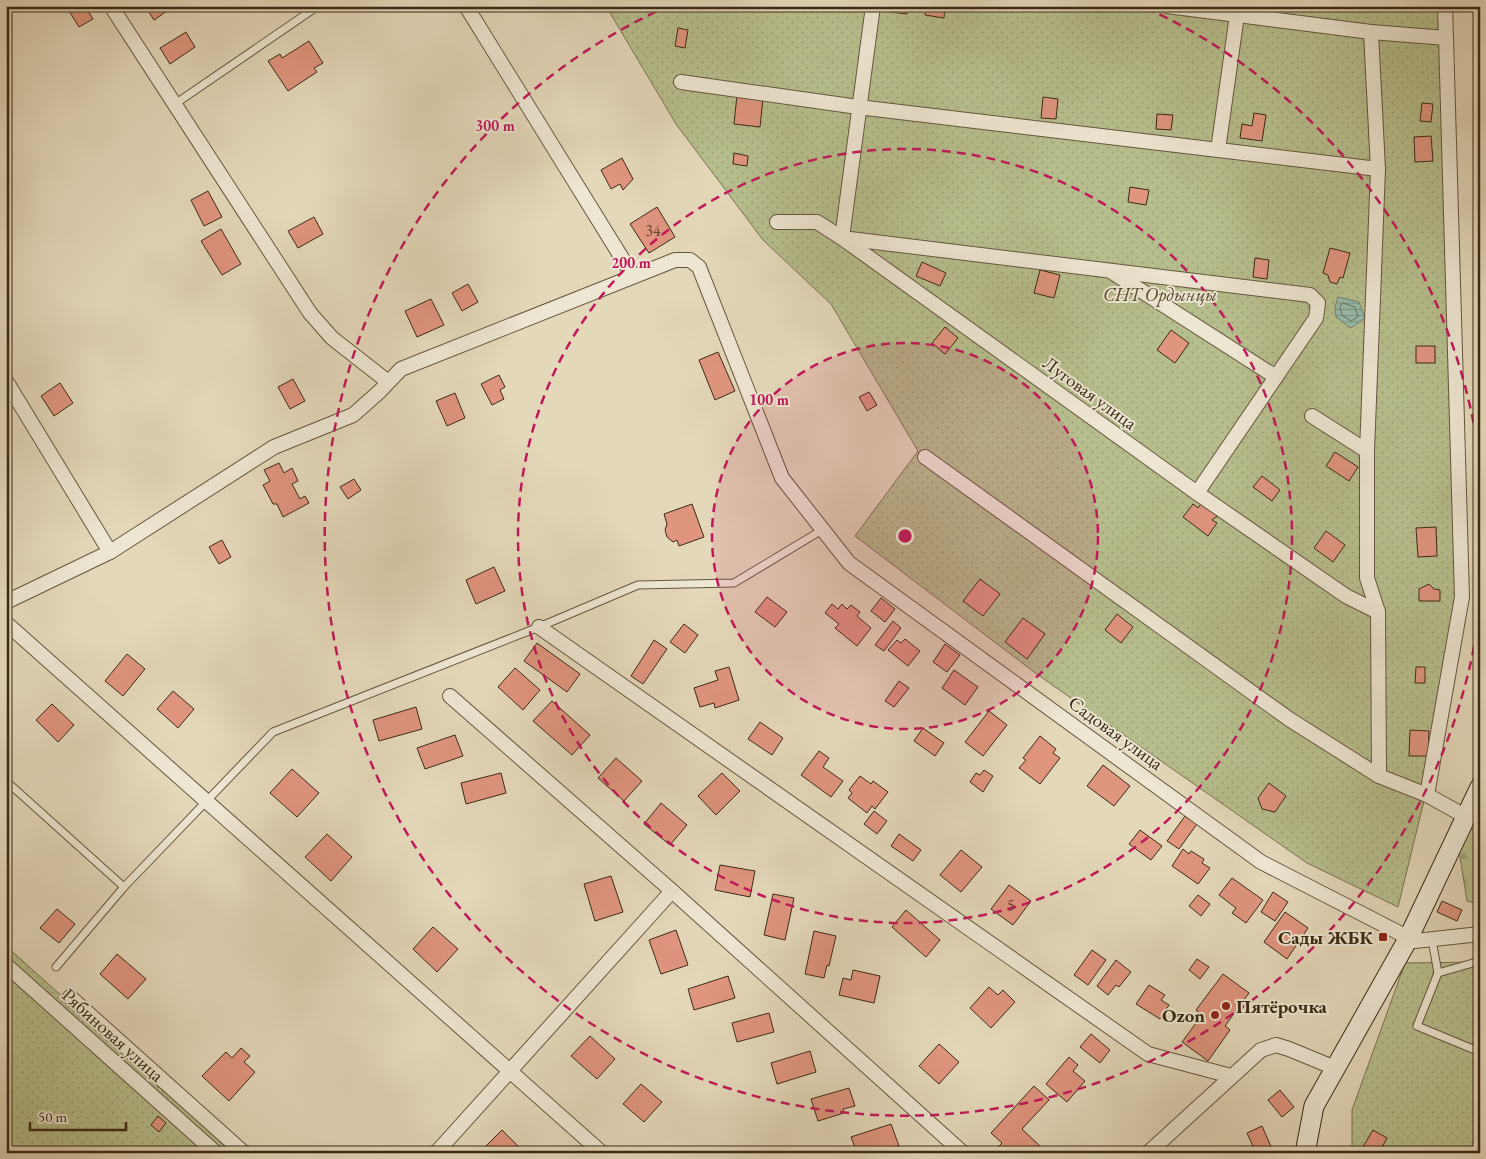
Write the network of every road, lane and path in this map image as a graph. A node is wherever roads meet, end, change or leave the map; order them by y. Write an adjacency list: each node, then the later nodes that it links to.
1 (111, 6): 11 (street)
2 (318, 6): 11 (lane)
3 (466, 6): 18 (street)
4 (873, 6): 12 (street)
5 (1167, 6): 7 (street)
6 (1445, 6): 9 (street)
7 (1237, 15): 8 (street); 13 (street)
8 (1371, 32): 9 (street); 14 (street)
9 (1446, 38): 36 (street)
10 (681, 82): 12 (street)
11 (175, 104): 21 (street)
12 (858, 106): 13 (street); 16 (street)
13 (1218, 150): 14 (street)
14 (1378, 169): 23 (street)
15 (777, 222): 16 (street, Луговая улица)
16 (842, 238): 17 (street); 25 (street, Луговая улица)
17 (1109, 270): 19 (street); 19 (street)
18 (633, 276): 21 (street, Садовая улица); 26 (street, Садовая улица)
19 (1276, 377): 25 (street)
20 (6, 381): 27 (street)
21 (388, 381): 27 (street, Садовая улица)
22 (1312, 416): 23 (street)
23 (1367, 451): 29 (street)
24 (926, 458): 33 (street)
25 (1197, 493): 29 (street, Луговая улица)
26 (822, 530): 31 (lane); 42 (street, Садовая улица)
27 (110, 552): 28 (street, Садовая улица)
28 (6, 602)
29 (1378, 612): 33 (street)
30 (6, 623): 37 (street)
31 (539, 627): 37 (lane); 52 (street)
32 (450, 696): 40 (street)
33 (1378, 776): 36 (street)
34 (6, 781): 39 (lane)
35 (1480, 787): 38 (street)
36 (1427, 795): 38 (street)
37 (206, 800): 39 (lane); 51 (street)
38 (1465, 816): 42 (street)
39 (124, 886): 46 (lane)
40 (672, 891): 51 (street); 57 (street)
41 (1480, 934): 43 (street)
42 (1408, 939): 43 (street); 50 (street)
43 (1432, 940): 47 (lane)
44 (1480, 961): 47 (lane)
45 (6, 965): 53 (street, Рябиновая улица)
46 (56, 967)
47 (1438, 973): 49 (lane)
48 (70, 997): 54 (street)
49 (1480, 1052)
50 (1335, 1068): 52 (street); 59 (street)
51 (510, 1072): 55 (street); 56 (street)
52 (1231, 1076): 58 (street)
53 (216, 1153)
54 (244, 1153)
55 (436, 1153)
56 (602, 1153)
57 (963, 1153)
58 (1148, 1153)
59 (1305, 1153)

